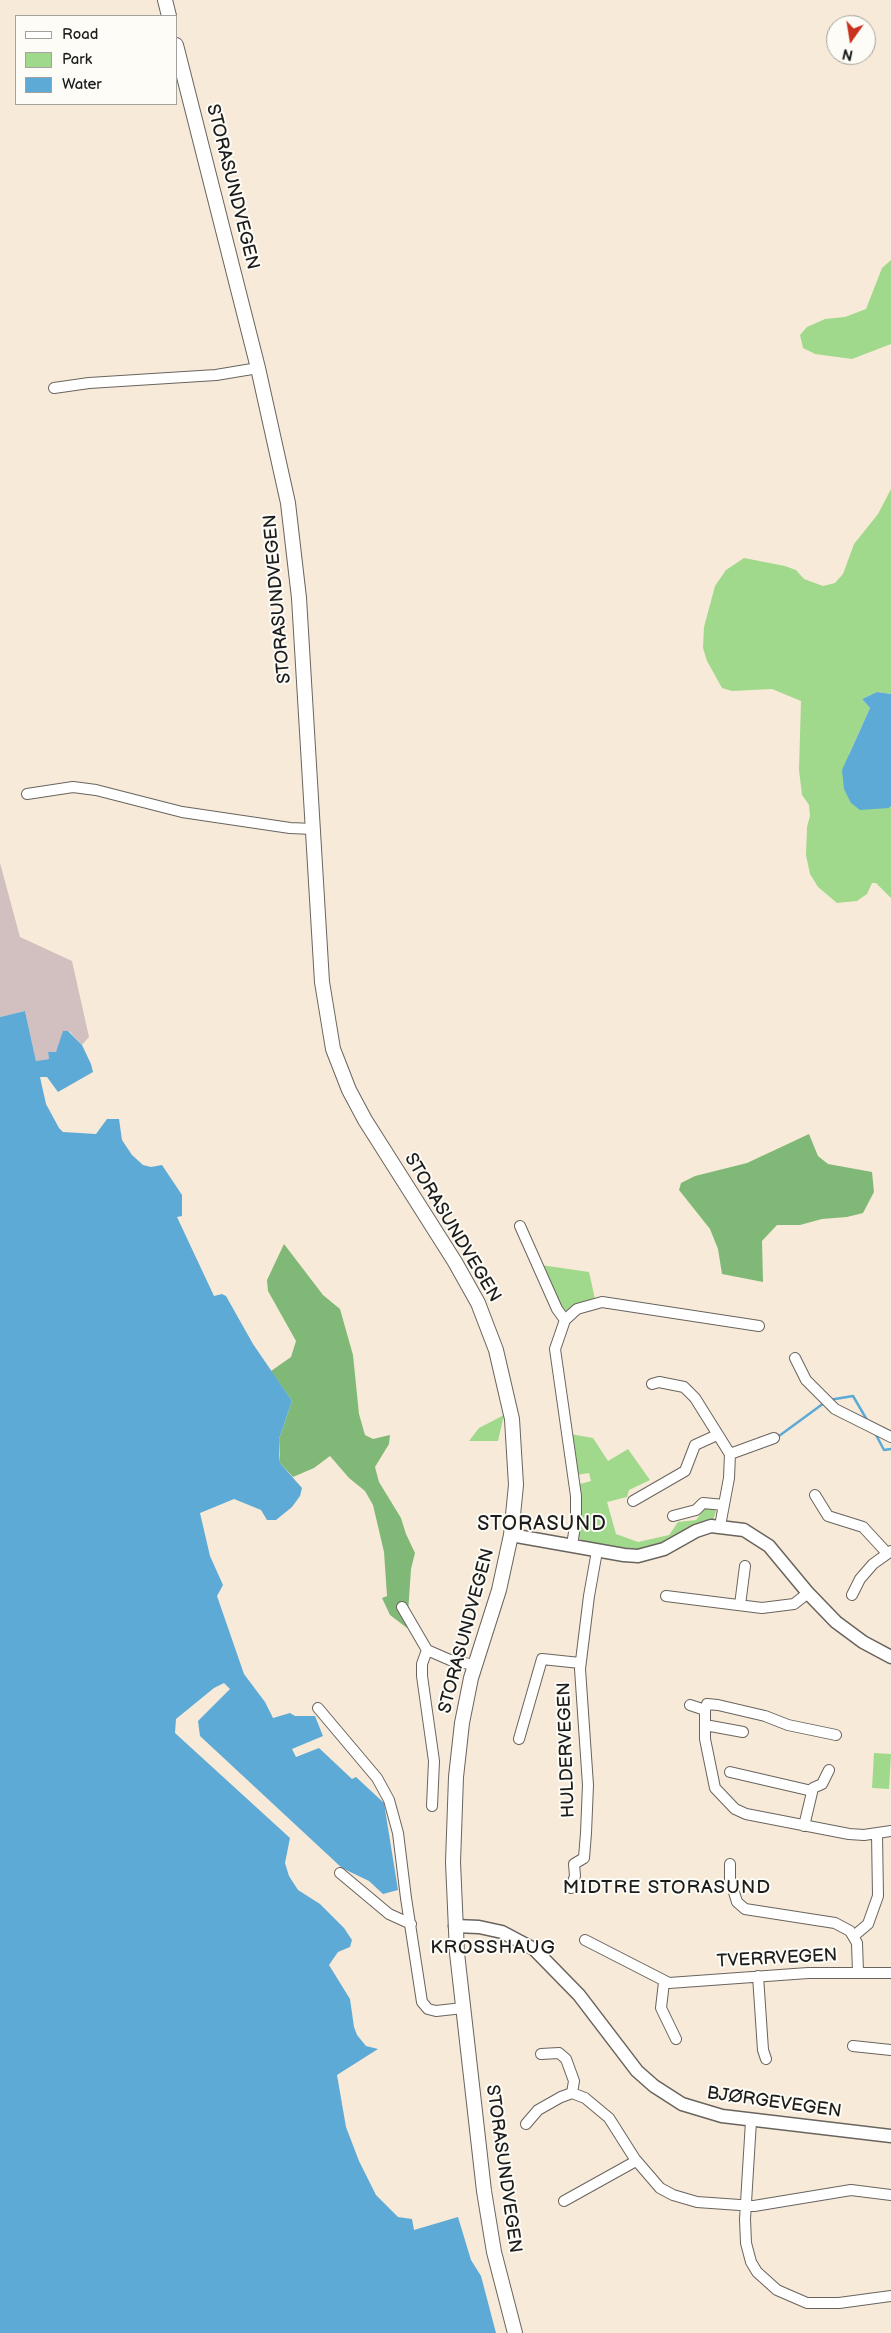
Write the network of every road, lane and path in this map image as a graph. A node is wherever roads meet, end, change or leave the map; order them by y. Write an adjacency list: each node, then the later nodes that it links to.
1 (165, 0): 2 (main road)
2 (169, 15)
3 (178, 53): 4 (main road, STORASUNDVEGEN)
4 (258, 368): 5 (street); 7 (main road, STORASUNDVEGEN)
5 (54, 388)
6 (27, 794): 7 (street)
7 (313, 829): 22 (main road, STORASUNDVEGEN)
8 (520, 1226): 9 (street)
9 (565, 1320): 10 (street); 23 (street)
10 (759, 1326)
11 (795, 1358): 14 (street)
12 (652, 1384): 13 (street)
13 (717, 1435): 16 (street); 18 (street)
14 (891, 1437)
15 (774, 1438): 16 (street)
16 (730, 1454): 19 (street)
17 (815, 1495): 25 (street)
18 (633, 1502)
19 (724, 1505): 20 (street); 21 (street)
20 (673, 1516)
21 (720, 1526): 24 (street); 27 (street)
22 (511, 1535): 23 (street); 35 (main road, STORASUNDVEGEN)
23 (572, 1545): 24 (street)
24 (597, 1550): 34 (street, HULDERVEGEN)
25 (889, 1552): 28 (street)
26 (745, 1566): 30 (street)
27 (808, 1593): 30 (street); 33 (street)
28 (852, 1595)
29 (666, 1596): 30 (street)
30 (740, 1605)
31 (402, 1607): 32 (street)
32 (427, 1650): 35 (street); 46 (street)
33 (891, 1657)
34 (580, 1663): 42 (street, HULDERVEGEN); 52 (street, HULDERVEGEN)
35 (474, 1665): 54 (main road, STORASUNDVEGEN)
36 (690, 1705): 38 (street)
37 (318, 1708): 53 (street)
38 (705, 1710): 39 (street); 41 (street)
39 (705, 1725): 40 (street); 47 (street)
40 (743, 1732)
41 (836, 1735)
42 (519, 1739)
43 (829, 1770): 45 (street)
44 (730, 1772): 45 (street)
45 (812, 1791): 47 (street)
46 (432, 1806)
47 (804, 1826): 49 (street)
48 (891, 1831): 49 (street)
49 (877, 1834): 55 (street)
50 (730, 1864): 55 (street)
51 (340, 1874): 53 (street)
52 (571, 1888)
53 (411, 1924): 61 (street)
54 (455, 1926): 61 (main road, STORASUNDVEGEN); 68 (street, BJØRGEVEGEN)
55 (854, 1936): 57 (street)
56 (585, 1940): 60 (street)
57 (858, 1972): 58 (street, TVERRVEGEN); 59 (street, TVERRVEGEN)
58 (891, 1972)
59 (758, 1976): 60 (street, TVERRVEGEN); 66 (street)
60 (664, 1982): 62 (street)
61 (463, 2008): 76 (main road, STORASUNDVEGEN)
62 (676, 2039)
63 (854, 2046): 64 (street)
64 (891, 2050)
65 (541, 2054): 67 (street)
66 (766, 2059)
67 (572, 2093): 69 (street); 71 (street)
68 (751, 2121): 70 (street, BJØRGEVEGEN); 74 (street)
69 (526, 2124)
70 (891, 2136)
71 (636, 2161): 73 (street); 74 (street)
72 (891, 2195): 74 (street)
73 (564, 2201)
74 (747, 2206): 75 (street)
75 (891, 2296)
76 (515, 2333)

